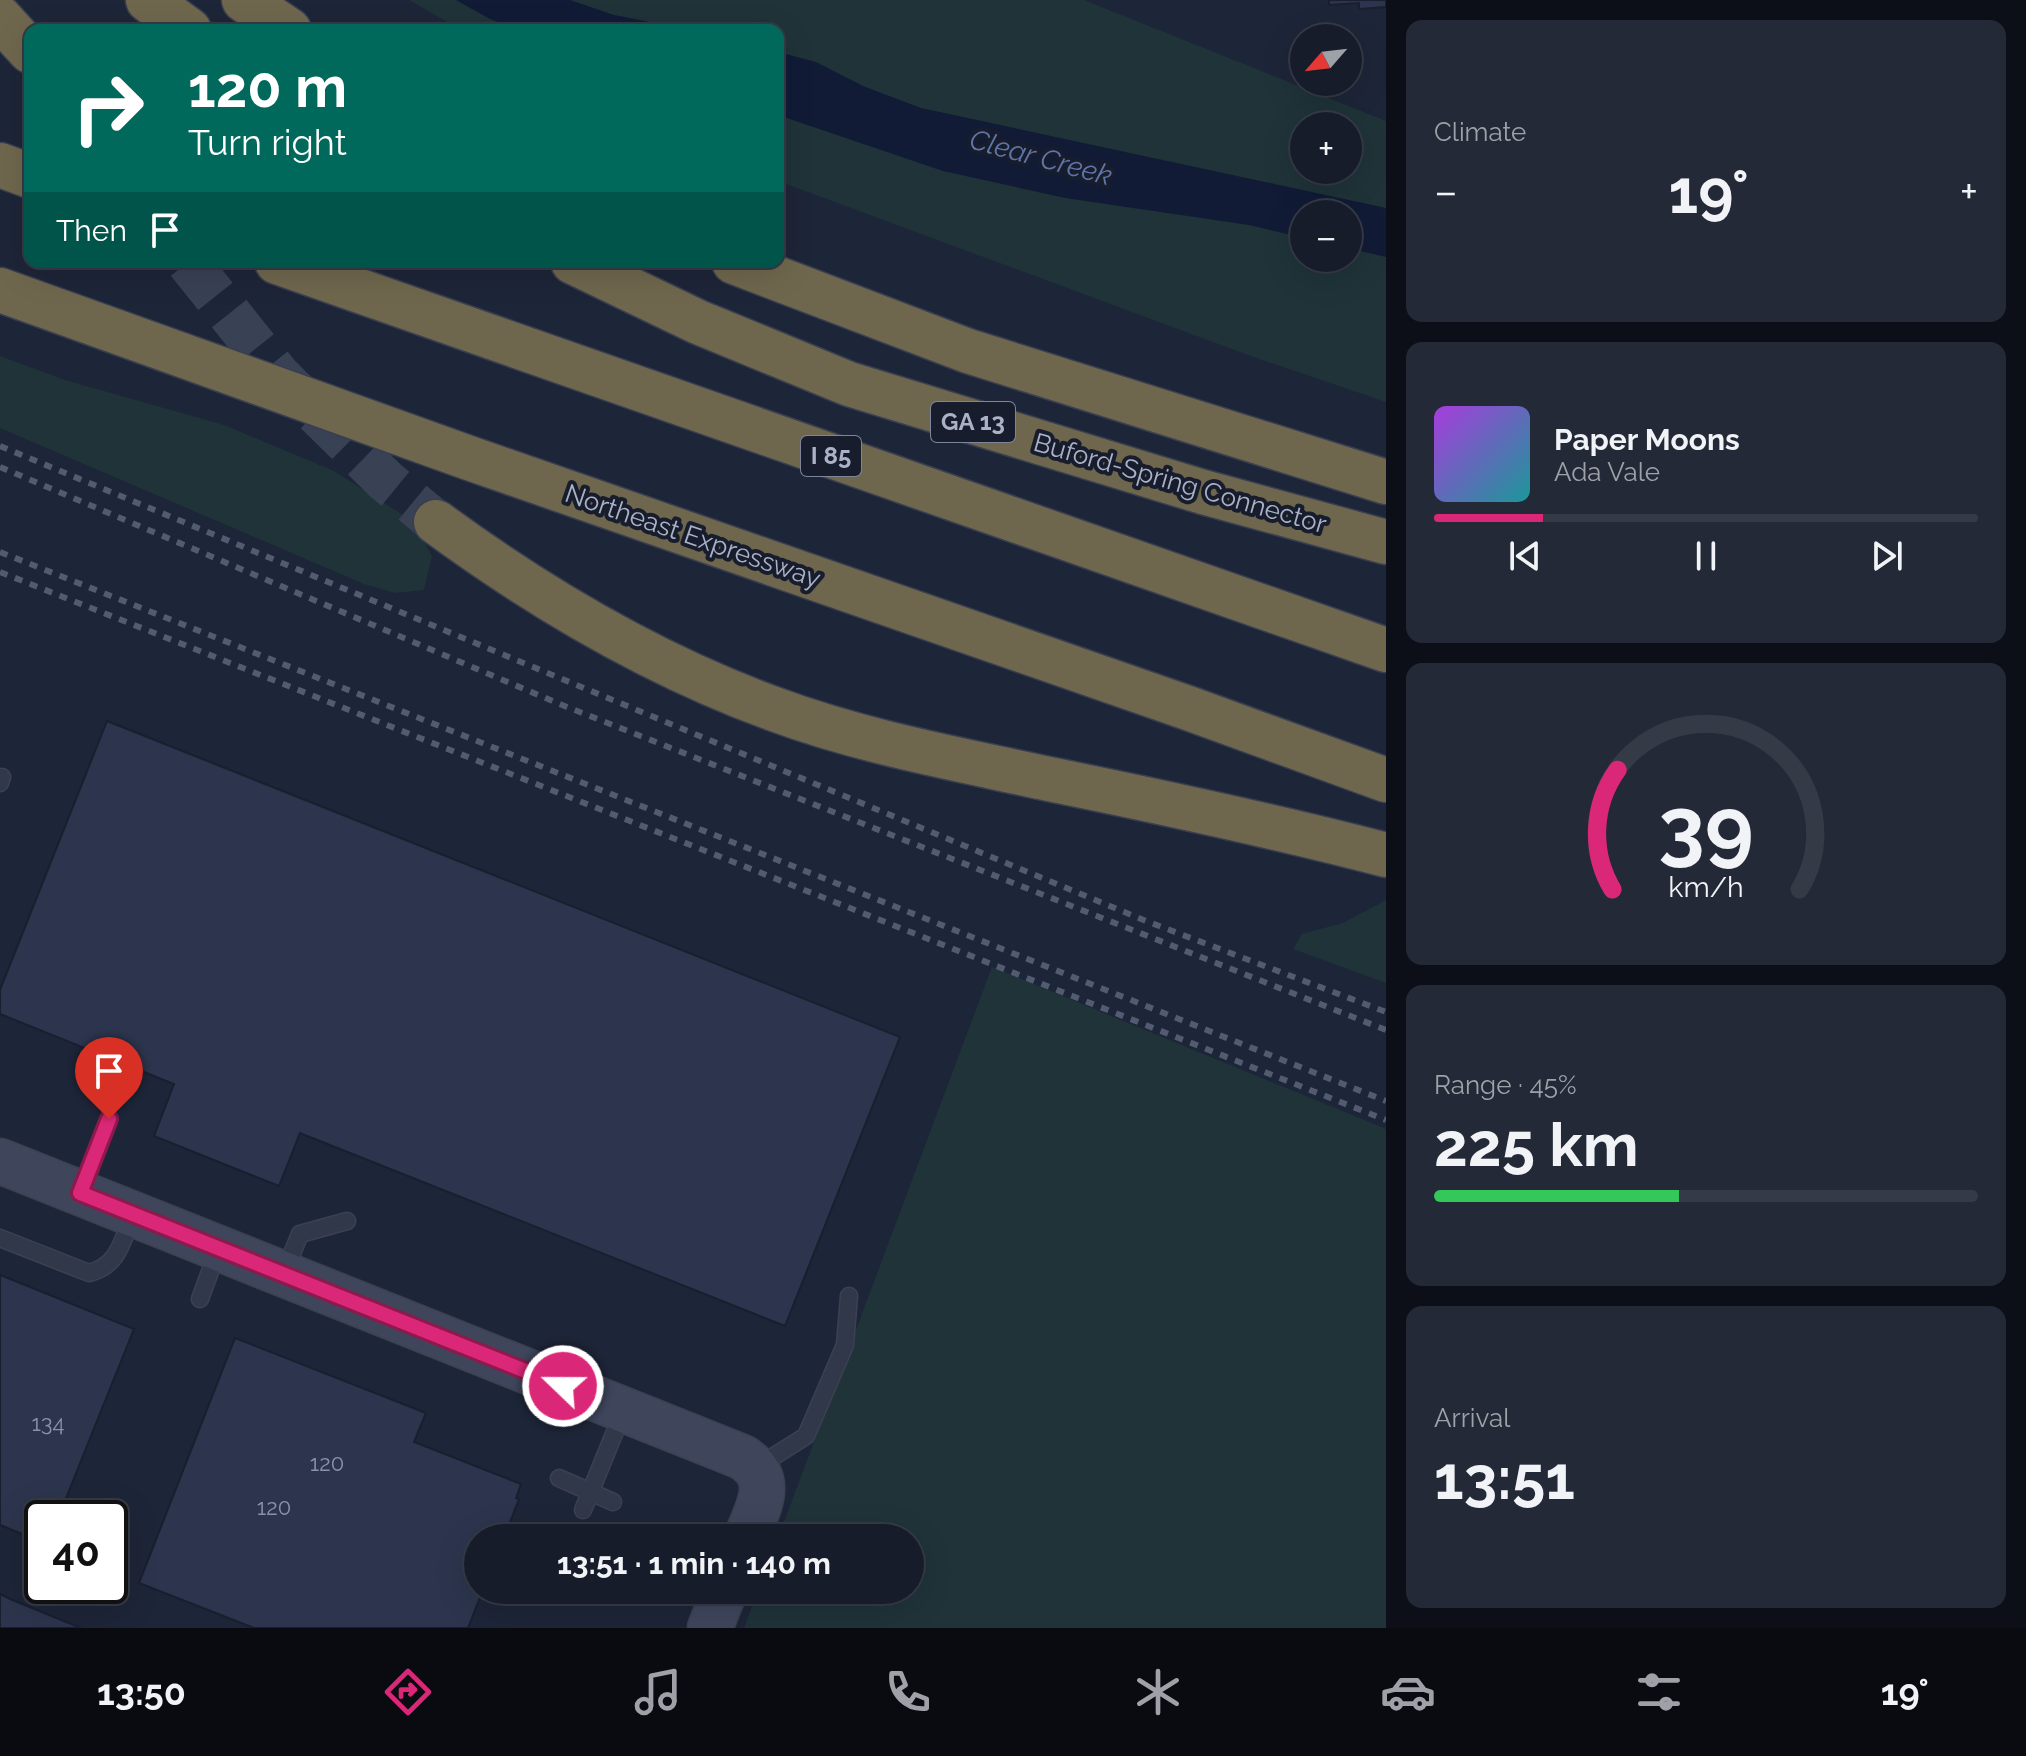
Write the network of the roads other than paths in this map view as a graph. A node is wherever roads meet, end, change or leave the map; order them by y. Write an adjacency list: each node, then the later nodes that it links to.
1 (148, 0): 4 (highway)
2 (244, 0): 5 (highway)
3 (0, 18): 6 (highway)
4 (181, 24)
5 (280, 24)
6 (24, 44)
7 (0, 165): 8 (highway)
8 (24, 174)
9 (294, 268): 16 (highway, I 85)
10 (586, 268): 15 (highway, Buford-Spring Connector / GA 13)
11 (750, 268): 13 (highway, GA 13)
12 (0, 290): 17 (highway, Northeast Expressway)
13 (1386, 482)
14 (436, 522): 18 (highway)
15 (1386, 542)
16 (1386, 650)
17 (1386, 780)
18 (1386, 855)
19 (109, 1119): 21 (lane)
20 (0, 1161): 21 (street)
21 (80, 1193): 22 (street)
22 (133, 1214): 24 (lane); 25 (street)
23 (347, 1221): 26 (lane)
24 (0, 1238)
25 (219, 1248): 26 (street); 28 (lane)
26 (284, 1274): 29 (street)
27 (849, 1296): 30 (lane)
28 (200, 1299)
29 (607, 1403): 30 (street); 32 (lane)
30 (756, 1468): 35 (street)
31 (559, 1478): 32 (lane)
32 (590, 1492): 33 (lane); 34 (lane)
33 (613, 1502)
34 (583, 1510)
35 (752, 1524)
36 (719, 1604): 37 (street)
37 (710, 1628)

